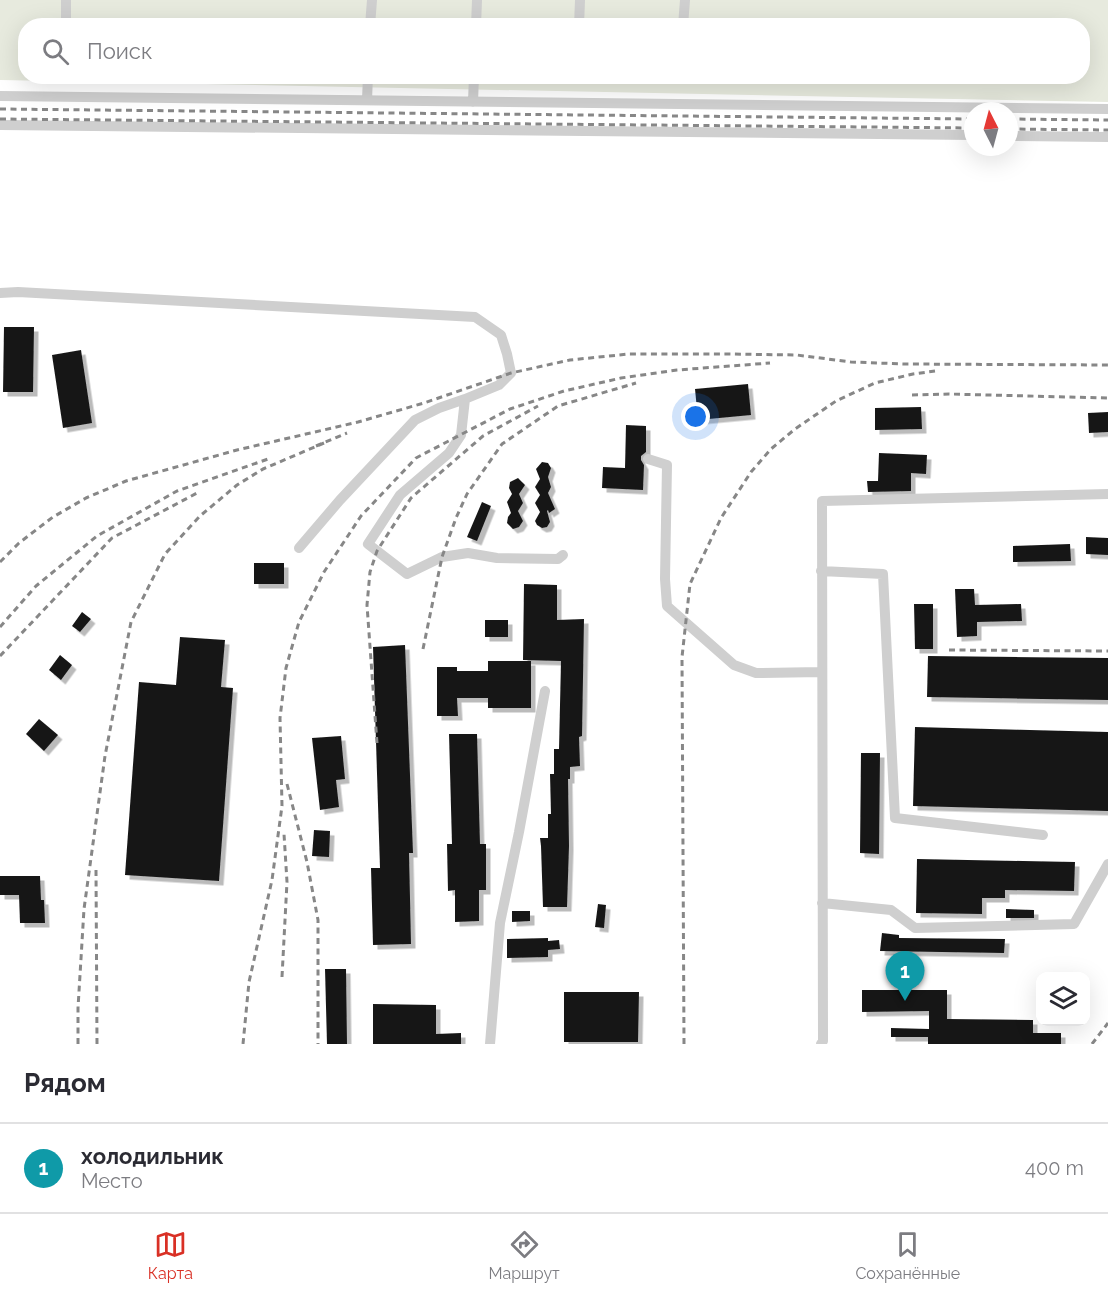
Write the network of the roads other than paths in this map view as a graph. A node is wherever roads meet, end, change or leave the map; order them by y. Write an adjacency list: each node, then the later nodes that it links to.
1 (66, 0): 6 (lane)
2 (372, 0): 7 (lane)
3 (477, 0): 8 (lane)
4 (580, 0): 9 (lane)
5 (685, 0): 10 (lane)
6 (66, 18)
7 (371, 18)
8 (476, 18)
9 (579, 18)
10 (684, 18)
11 (368, 84): 14 (lane)
12 (474, 84): 15 (lane)
13 (0, 96): 14 (lane)
14 (367, 100): 15 (lane)
15 (473, 102): 16 (lane)
16 (1108, 109)
17 (0, 125): 18 (lane)
18 (964, 135)
19 (1018, 136): 20 (lane)
20 (1108, 137)
21 (0, 293): 22 (lane)
22 (465, 399): 25 (lane); 26 (lane)
23 (648, 459): 28 (lane)
24 (1108, 494): 27 (lane)
25 (299, 549)
26 (563, 555)
27 (821, 572): 28 (lane); 30 (lane)
28 (821, 672): 32 (lane)
29 (545, 691): 33 (lane)
30 (1043, 835)
31 (1108, 864): 32 (lane)
32 (822, 903): 34 (lane)
33 (490, 1044)
34 (821, 1044)

